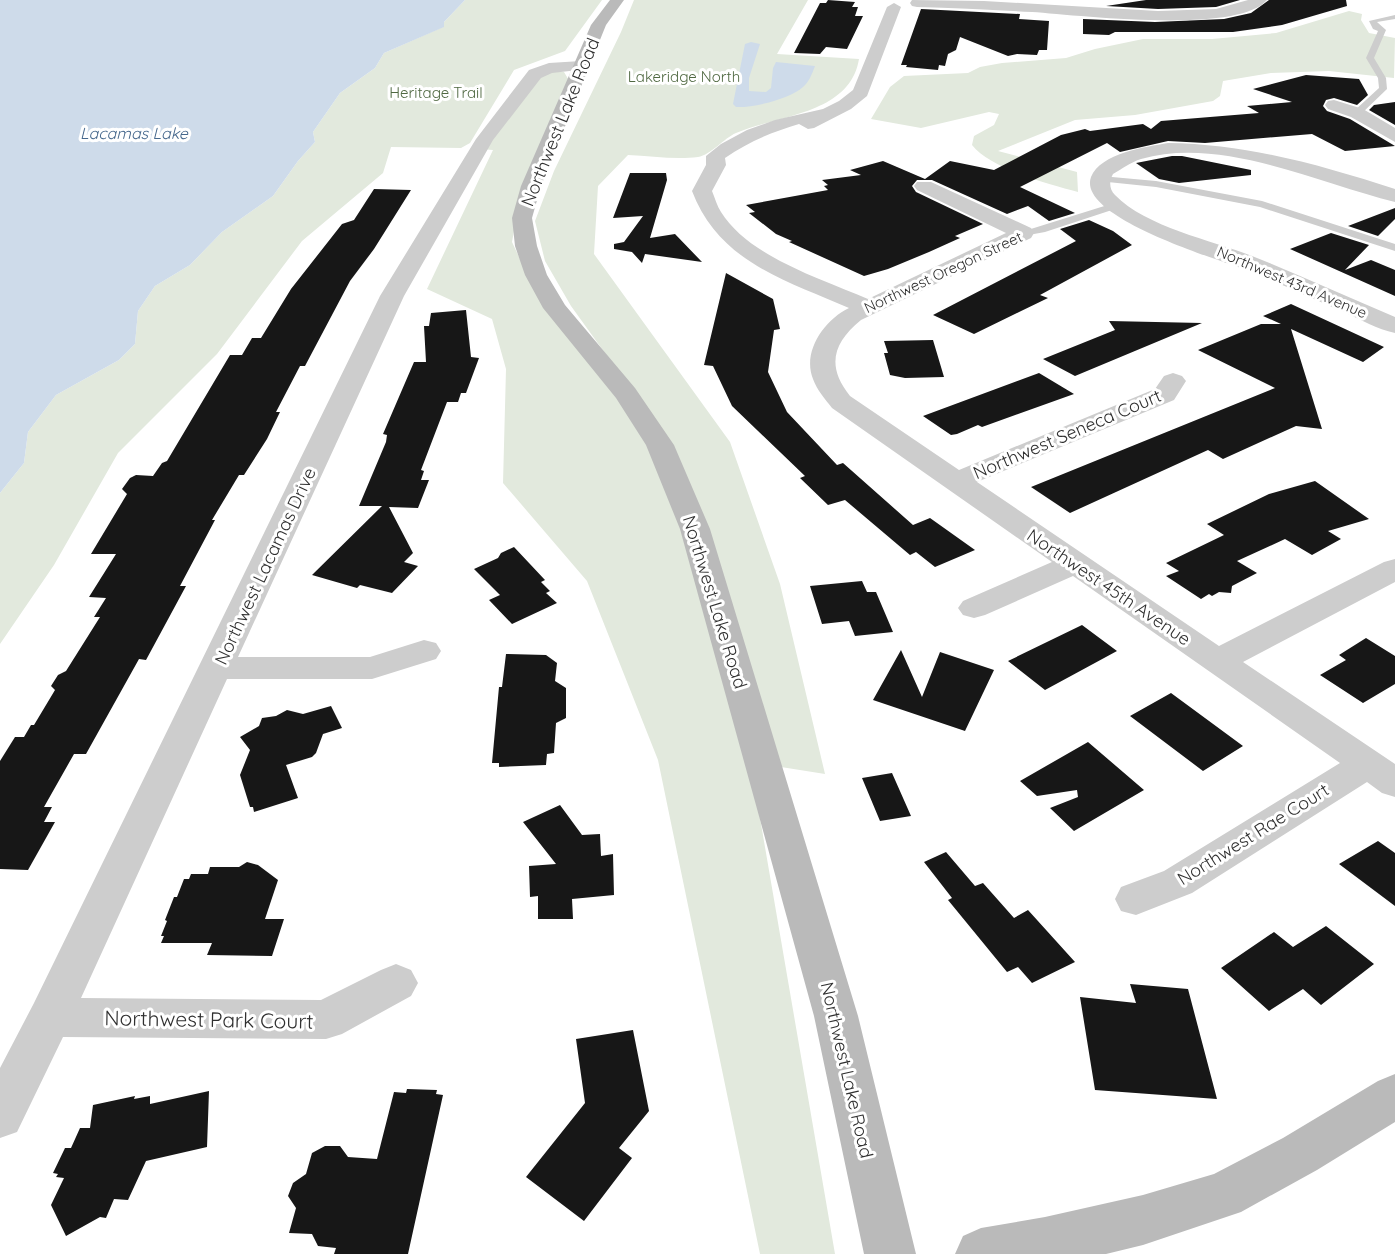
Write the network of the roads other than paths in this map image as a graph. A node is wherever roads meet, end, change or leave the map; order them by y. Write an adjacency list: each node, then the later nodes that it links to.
1 (617, 0): 6 (main road, Northwest Lake Road)
2 (1260, 0): 4 (street)
3 (916, 1): 4 (street); 16 (street)
4 (1053, 5)
5 (1395, 17): 8 (lane)
6 (581, 66): 26 (street, Northwest Lacamas Drive); 33 (main road, Northwest Lake Road)
7 (1334, 105): 8 (street)
8 (1357, 113): 9 (street)
9 (1395, 136)
10 (1101, 179): 12 (street); 13 (street); 15 (lane)
11 (924, 186): 14 (street)
12 (1395, 196)
13 (1114, 206): 14 (lane, Northwest Oregon Street); 17 (street, Northwest 43rd Avenue)
14 (1023, 233): 16 (street, Northwest Oregon Street)
15 (1395, 248)
16 (869, 308): 19 (street, Northwest Oregon Street)
17 (1395, 326)
18 (1173, 381): 20 (street, Northwest Seneca Court)
19 (828, 386): 20 (street, Northwest 45th Avenue)
20 (956, 481): 21 (street, Northwest 45th Avenue)
21 (1074, 564): 23 (street); 25 (street, Northwest 45th Avenue)
22 (1395, 569): 25 (street)
23 (974, 608)
24 (424, 651): 26 (street)
25 (1217, 661): 27 (street, Northwest 45th Avenue)
26 (217, 668): 30 (street, Northwest Lacamas Drive)
27 (1381, 774): 28 (street, Northwest Rae Court)
28 (1136, 899)
29 (396, 983): 30 (street, Northwest Park Court)
30 (50, 1017): 32 (street, Northwest Lacamas Drive)
31 (1395, 1096): 34 (main road)
32 (0, 1116)
33 (890, 1254)
34 (981, 1254)

